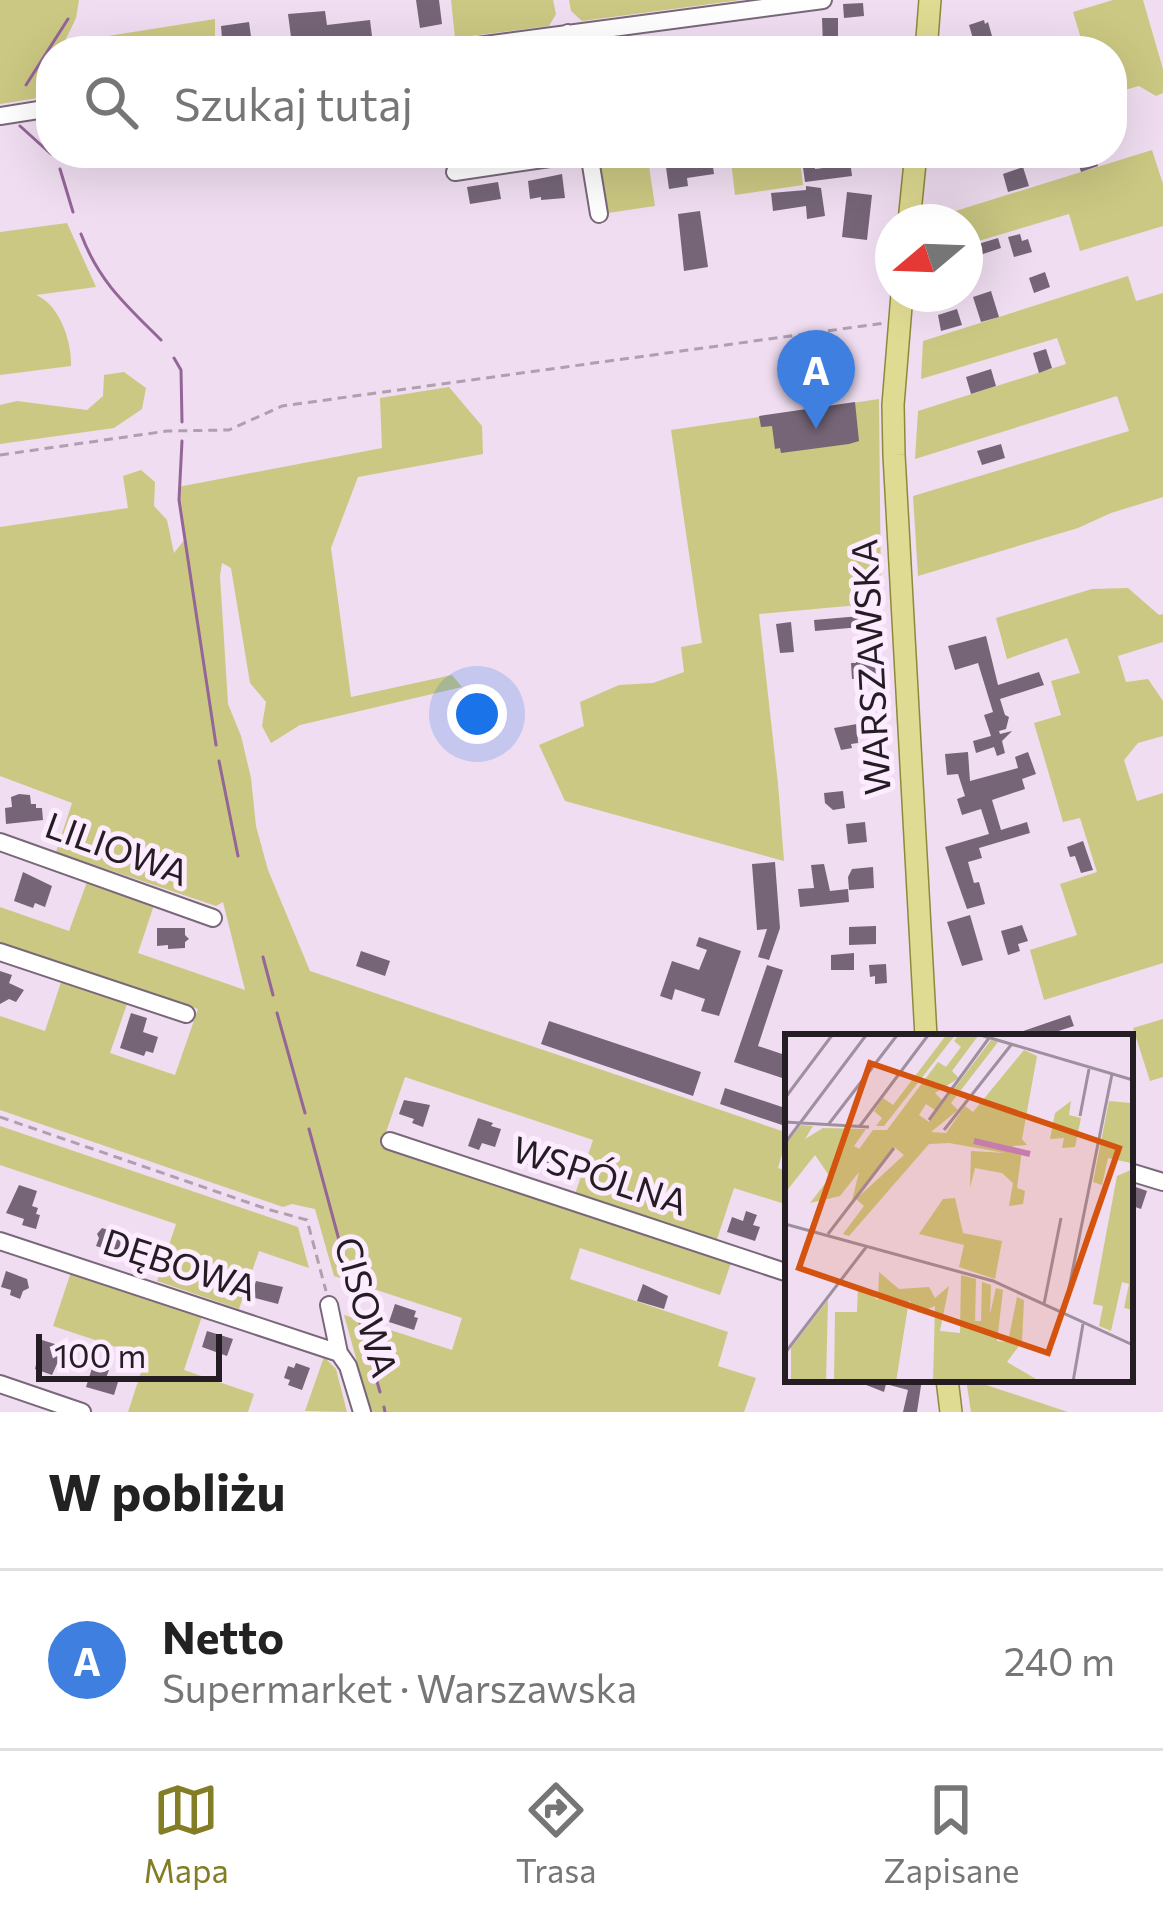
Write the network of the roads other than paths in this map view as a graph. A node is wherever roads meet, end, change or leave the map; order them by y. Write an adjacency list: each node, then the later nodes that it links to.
1 (823, 0): 3 (street)
2 (930, 0): 4 (main road)
3 (606, 36)
4 (927, 36)
5 (36, 110): 6 (street)
6 (0, 116)
7 (483, 168): 10 (street)
8 (589, 168): 12 (street)
9 (914, 168): 11 (main road)
10 (455, 172)
11 (911, 204)
12 (599, 214)
13 (900, 312): 18 (main road, WARSZAWSKA)
14 (0, 842): 15 (street, LILIOWA)
15 (213, 918)
16 (0, 952): 17 (street)
17 (186, 1014)
18 (926, 1034)
19 (390, 1141): 23 (street, WSPÓLNA)
20 (1133, 1173): 21 (street)
21 (1163, 1182)
22 (0, 1241): 25 (street, DĘBOWA)
23 (785, 1272)
24 (329, 1305): 25 (street, CISOWA)
25 (339, 1353): 29 (street, CISOWA)
26 (947, 1382): 30 (main road)
27 (0, 1384): 28 (street)
28 (82, 1412)
29 (362, 1412)
30 (950, 1412)

